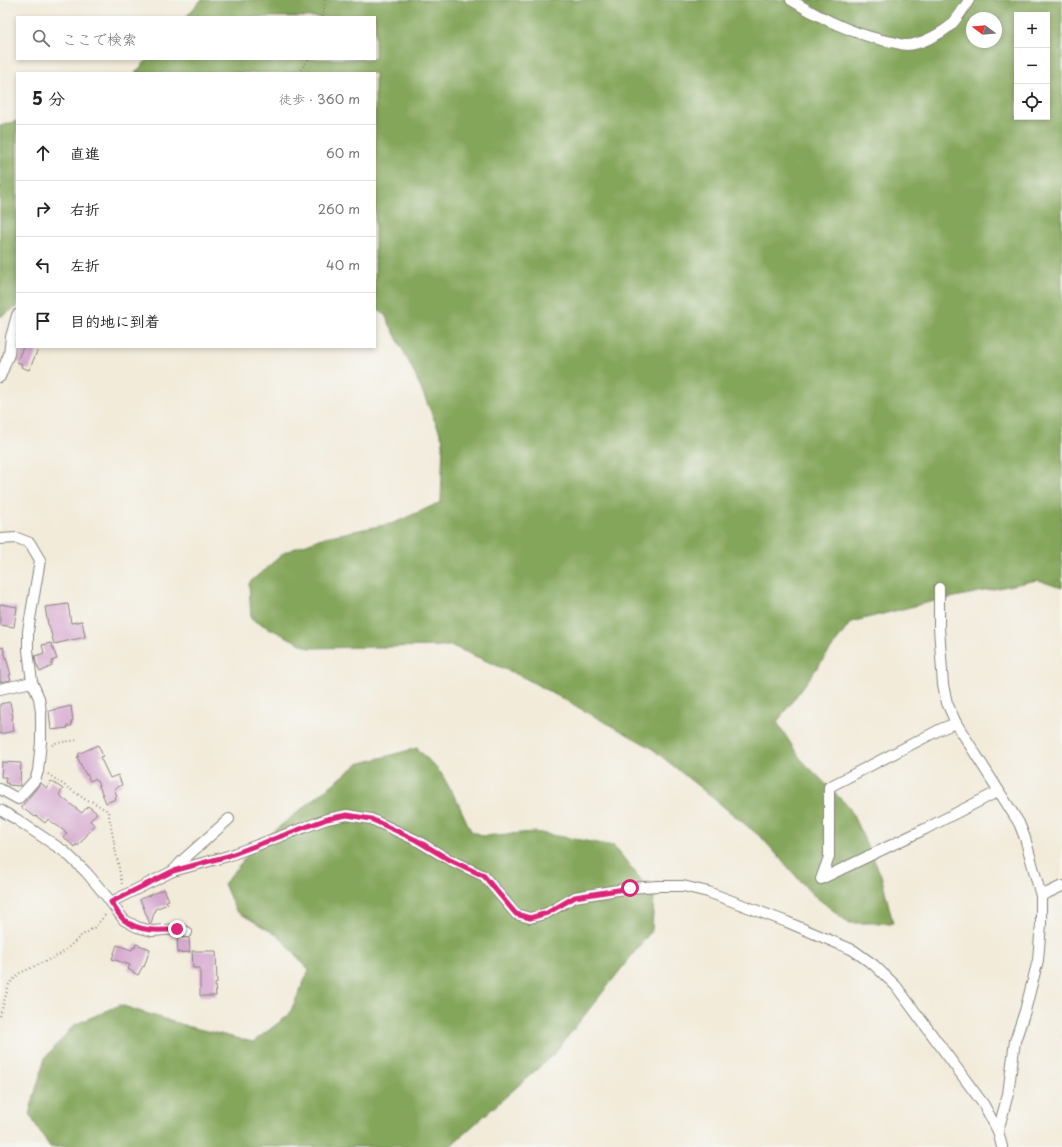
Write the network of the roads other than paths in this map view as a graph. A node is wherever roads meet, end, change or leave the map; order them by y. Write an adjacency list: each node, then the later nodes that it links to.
1 (791, 0): 2 (street)
2 (969, 0)
3 (16, 319): 4 (street)
4 (0, 376)
5 (0, 539): 7 (street)
6 (939, 588): 9 (street)
7 (32, 682): 8 (street); 10 (street)
8 (0, 689)
9 (956, 723): 11 (street); 11 (street)
10 (0, 789)
11 (999, 791): 16 (street)
12 (0, 810): 17 (street)
13 (229, 819): 14 (street)
14 (173, 871): 17 (street); 19 (street)
15 (1062, 886): 16 (street)
16 (1041, 896): 19 (street)
17 (111, 902): 18 (street)
18 (187, 932)
19 (998, 1131): 20 (street)
20 (1002, 1147)

